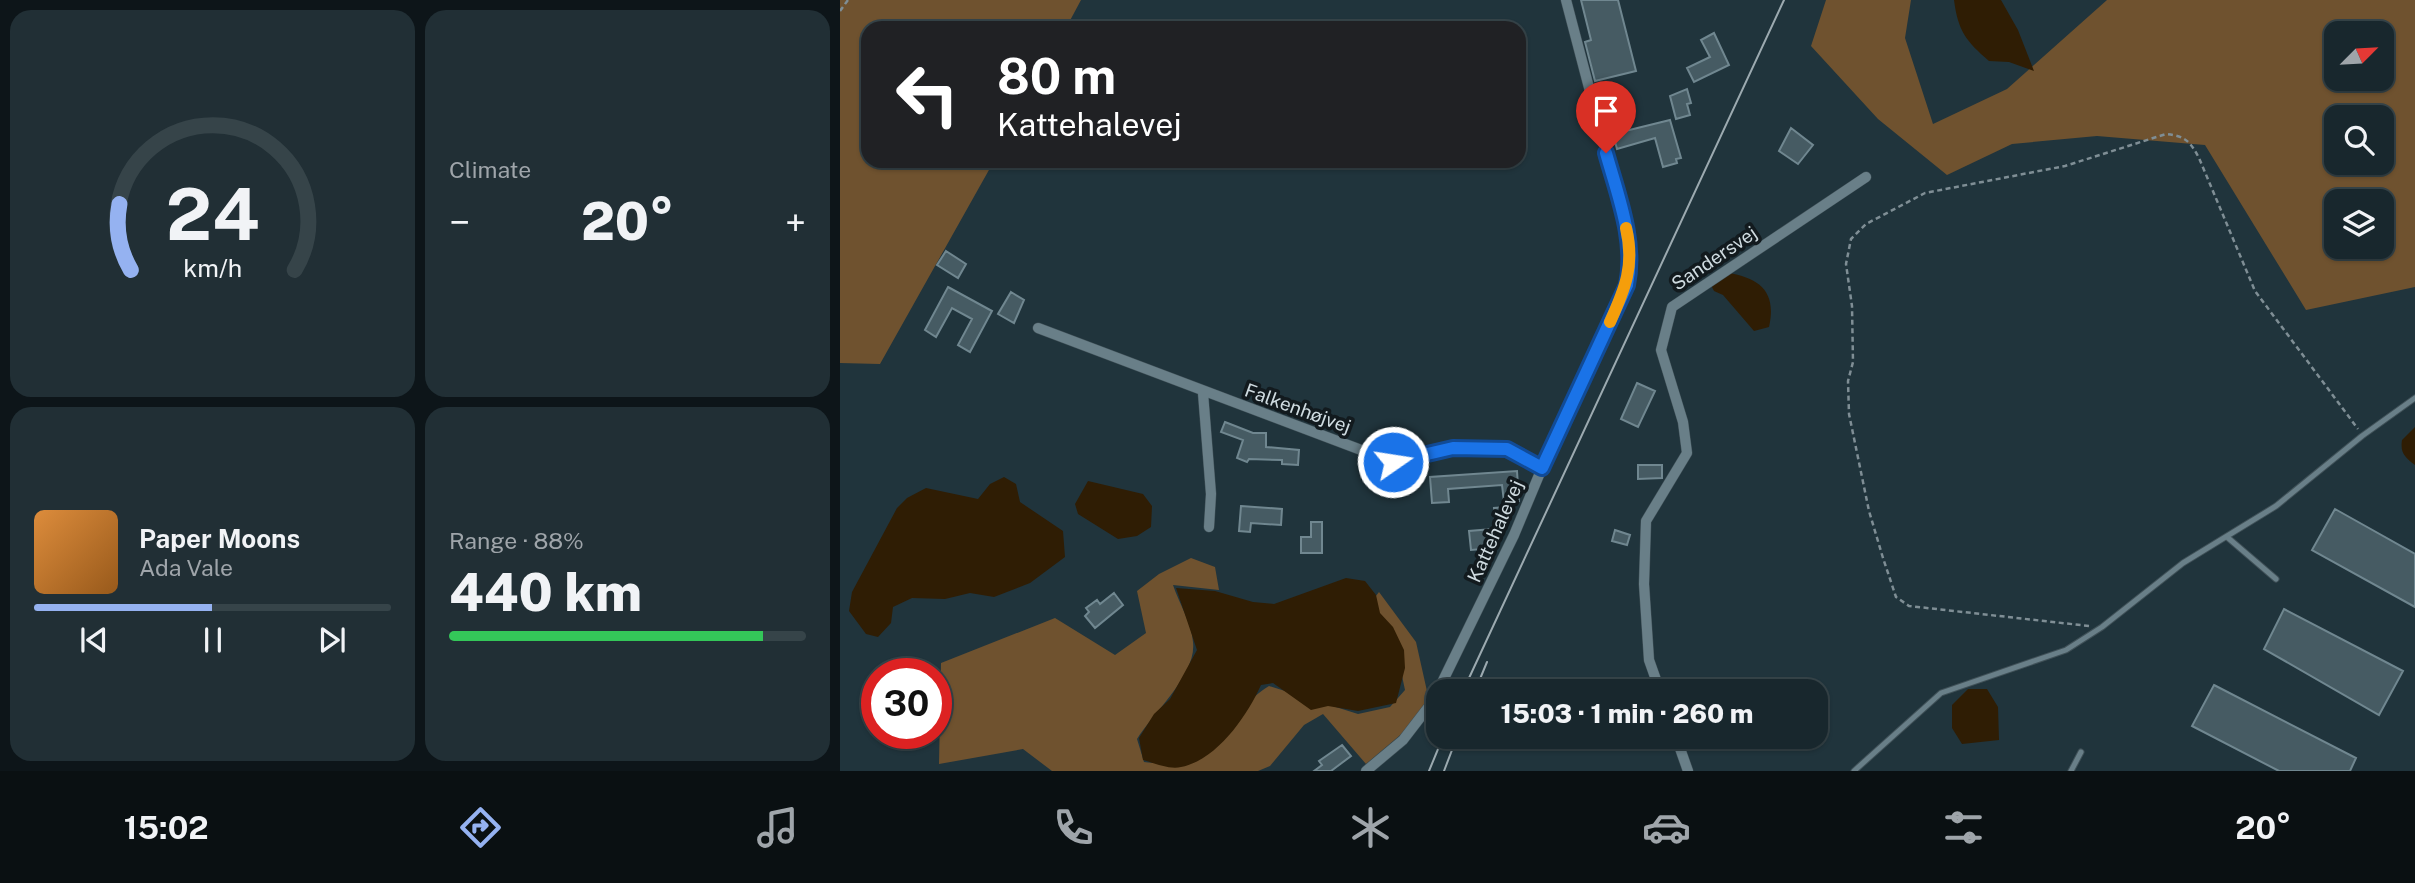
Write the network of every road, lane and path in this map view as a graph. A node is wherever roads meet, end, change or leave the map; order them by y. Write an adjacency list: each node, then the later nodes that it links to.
1 (848, 0): 3 (path)
2 (1566, 0): 9 (street, Kattehalevej)
3 (840, 11)
4 (1866, 177): 14 (street, Sandersvej)
5 (1038, 328): 6 (street, Falkenhøjvej)
6 (1203, 393): 9 (street, Falkenhøjvej); 10 (street)
7 (2415, 398): 8 (lane)
8 (2362, 436): 11 (lane); 13 (path)
9 (1542, 468): 17 (street, Kattehalevej)
10 (1209, 527)
11 (2227, 537): 12 (lane); 13 (lane)
12 (2276, 579)
13 (2102, 627): 19 (lane)
14 (1656, 679)
15 (1680, 749): 18 (street)
16 (2081, 752): 20 (lane)
17 (1366, 771)
18 (1688, 771)
19 (1854, 771)
20 (2071, 771)

